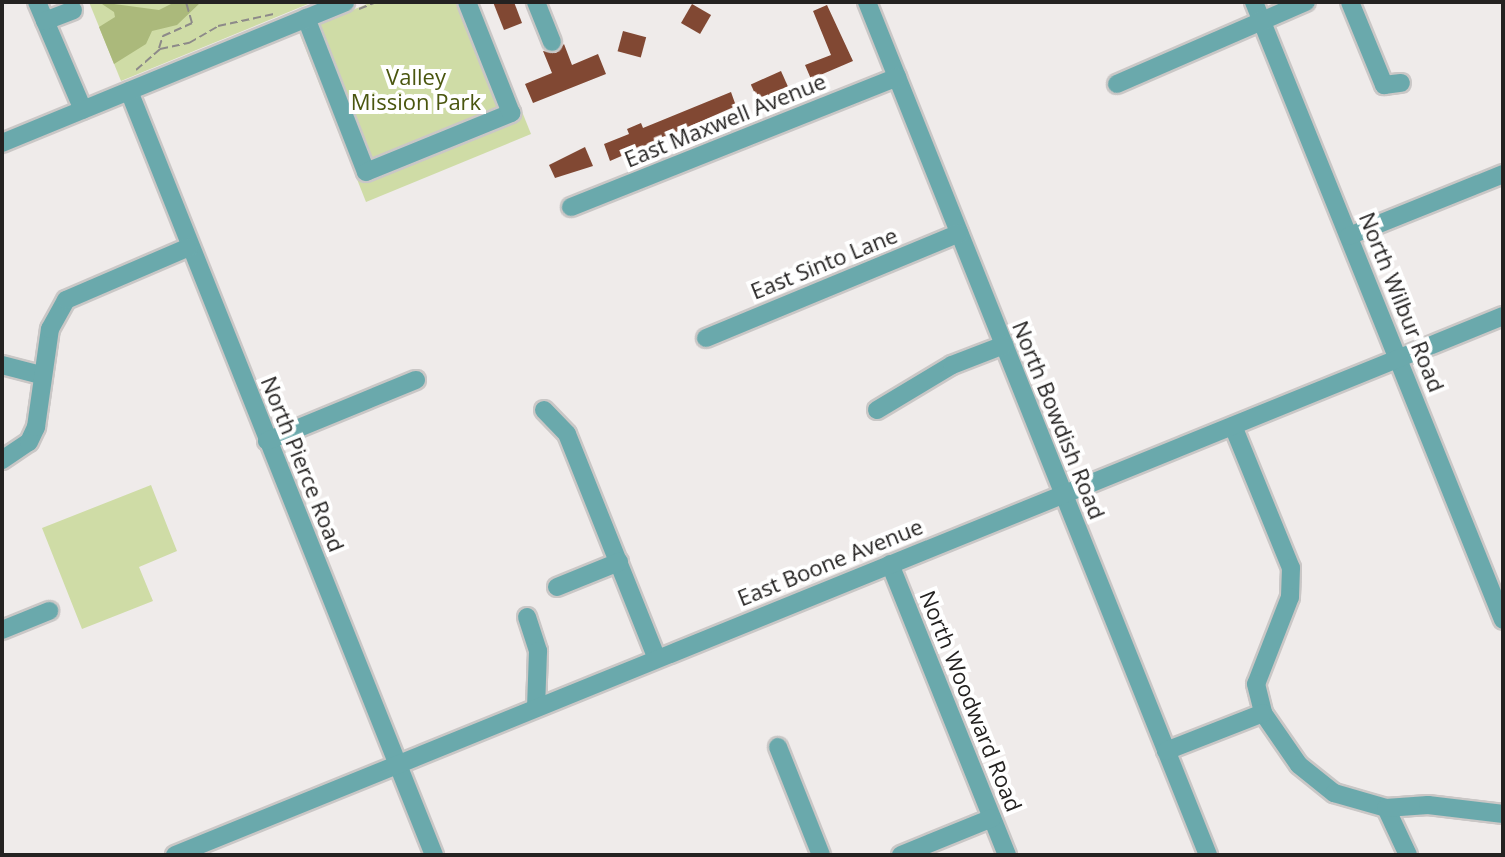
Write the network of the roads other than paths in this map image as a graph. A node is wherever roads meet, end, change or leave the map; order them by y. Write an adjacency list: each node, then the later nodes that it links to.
1 (37, 2): 11 (street)
2 (345, 2): 10 (street)
3 (467, 2): 10 (street)
4 (536, 2): 13 (street)
5 (867, 2): 14 (street, North Bowdish Road)
6 (1254, 2): 12 (street, North Wilbur Road)
7 (1306, 2): 12 (street)
8 (1350, 2): 16 (street)
9 (73, 10): 11 (street)
10 (306, 18): 15 (street)
11 (45, 21): 18 (street)
12 (1262, 22): 17 (street); 23 (street, North Wilbur Road)
13 (552, 42)
14 (897, 77): 21 (street, East Maxwell Avenue); 22 (street, North Bowdish Road)
15 (131, 82): 18 (street); 24 (street, North Pierce Road)
16 (1401, 83)
17 (1117, 84)
18 (83, 110): 19 (street)
19 (2, 143)
20 (1503, 174): 23 (street)
21 (571, 207)
22 (959, 233): 26 (street, East Sinto Lane); 27 (street, North Bowdish Road)
23 (1349, 236): 28 (street, North Wilbur Road)
24 (189, 247): 30 (street); 35 (street, North Pierce Road)
25 (1503, 316): 28 (street, East Boone Avenue)
26 (706, 338)
27 (1004, 345): 33 (street); 37 (street, North Bowdish Road)
28 (1399, 358): 34 (street, East Boone Avenue); 43 (street, North Wilbur Road)
29 (2, 365): 30 (street)
30 (41, 375): 36 (street)
31 (416, 380): 35 (street)
32 (544, 410): 38 (street)
33 (877, 410)
34 (1233, 426): 37 (street, East Boone Avenue); 47 (street)
35 (267, 441): 50 (street, North Pierce Road)
36 (2, 460)
37 (1063, 494): 39 (street, East Boone Avenue); 49 (street, North Bowdish Road)
38 (619, 562): 40 (street); 45 (street)
39 (890, 564): 45 (street, East Boone Avenue); 53 (street, North Woodward Road)
40 (557, 587)
41 (49, 611): 44 (street)
42 (527, 617): 46 (street)
43 (1503, 620)
44 (2, 630)
45 (656, 657): 46 (street, East Boone Avenue)
46 (536, 707): 50 (street, East Boone Avenue)
47 (1263, 713): 49 (street); 51 (street)
48 (778, 747): 56 (street)
49 (1166, 751): 59 (street, North Bowdish Road)
50 (398, 764): 54 (street, East Boone Avenue); 55 (street, North Pierce Road)
51 (1386, 808): 52 (street); 60 (street)
52 (1503, 814)
53 (992, 818): 57 (street); 58 (street, North Woodward Road)
54 (179, 854)
55 (434, 855)
56 (821, 855)
57 (901, 855)
58 (1007, 855)
59 (1208, 855)
60 (1408, 855)

